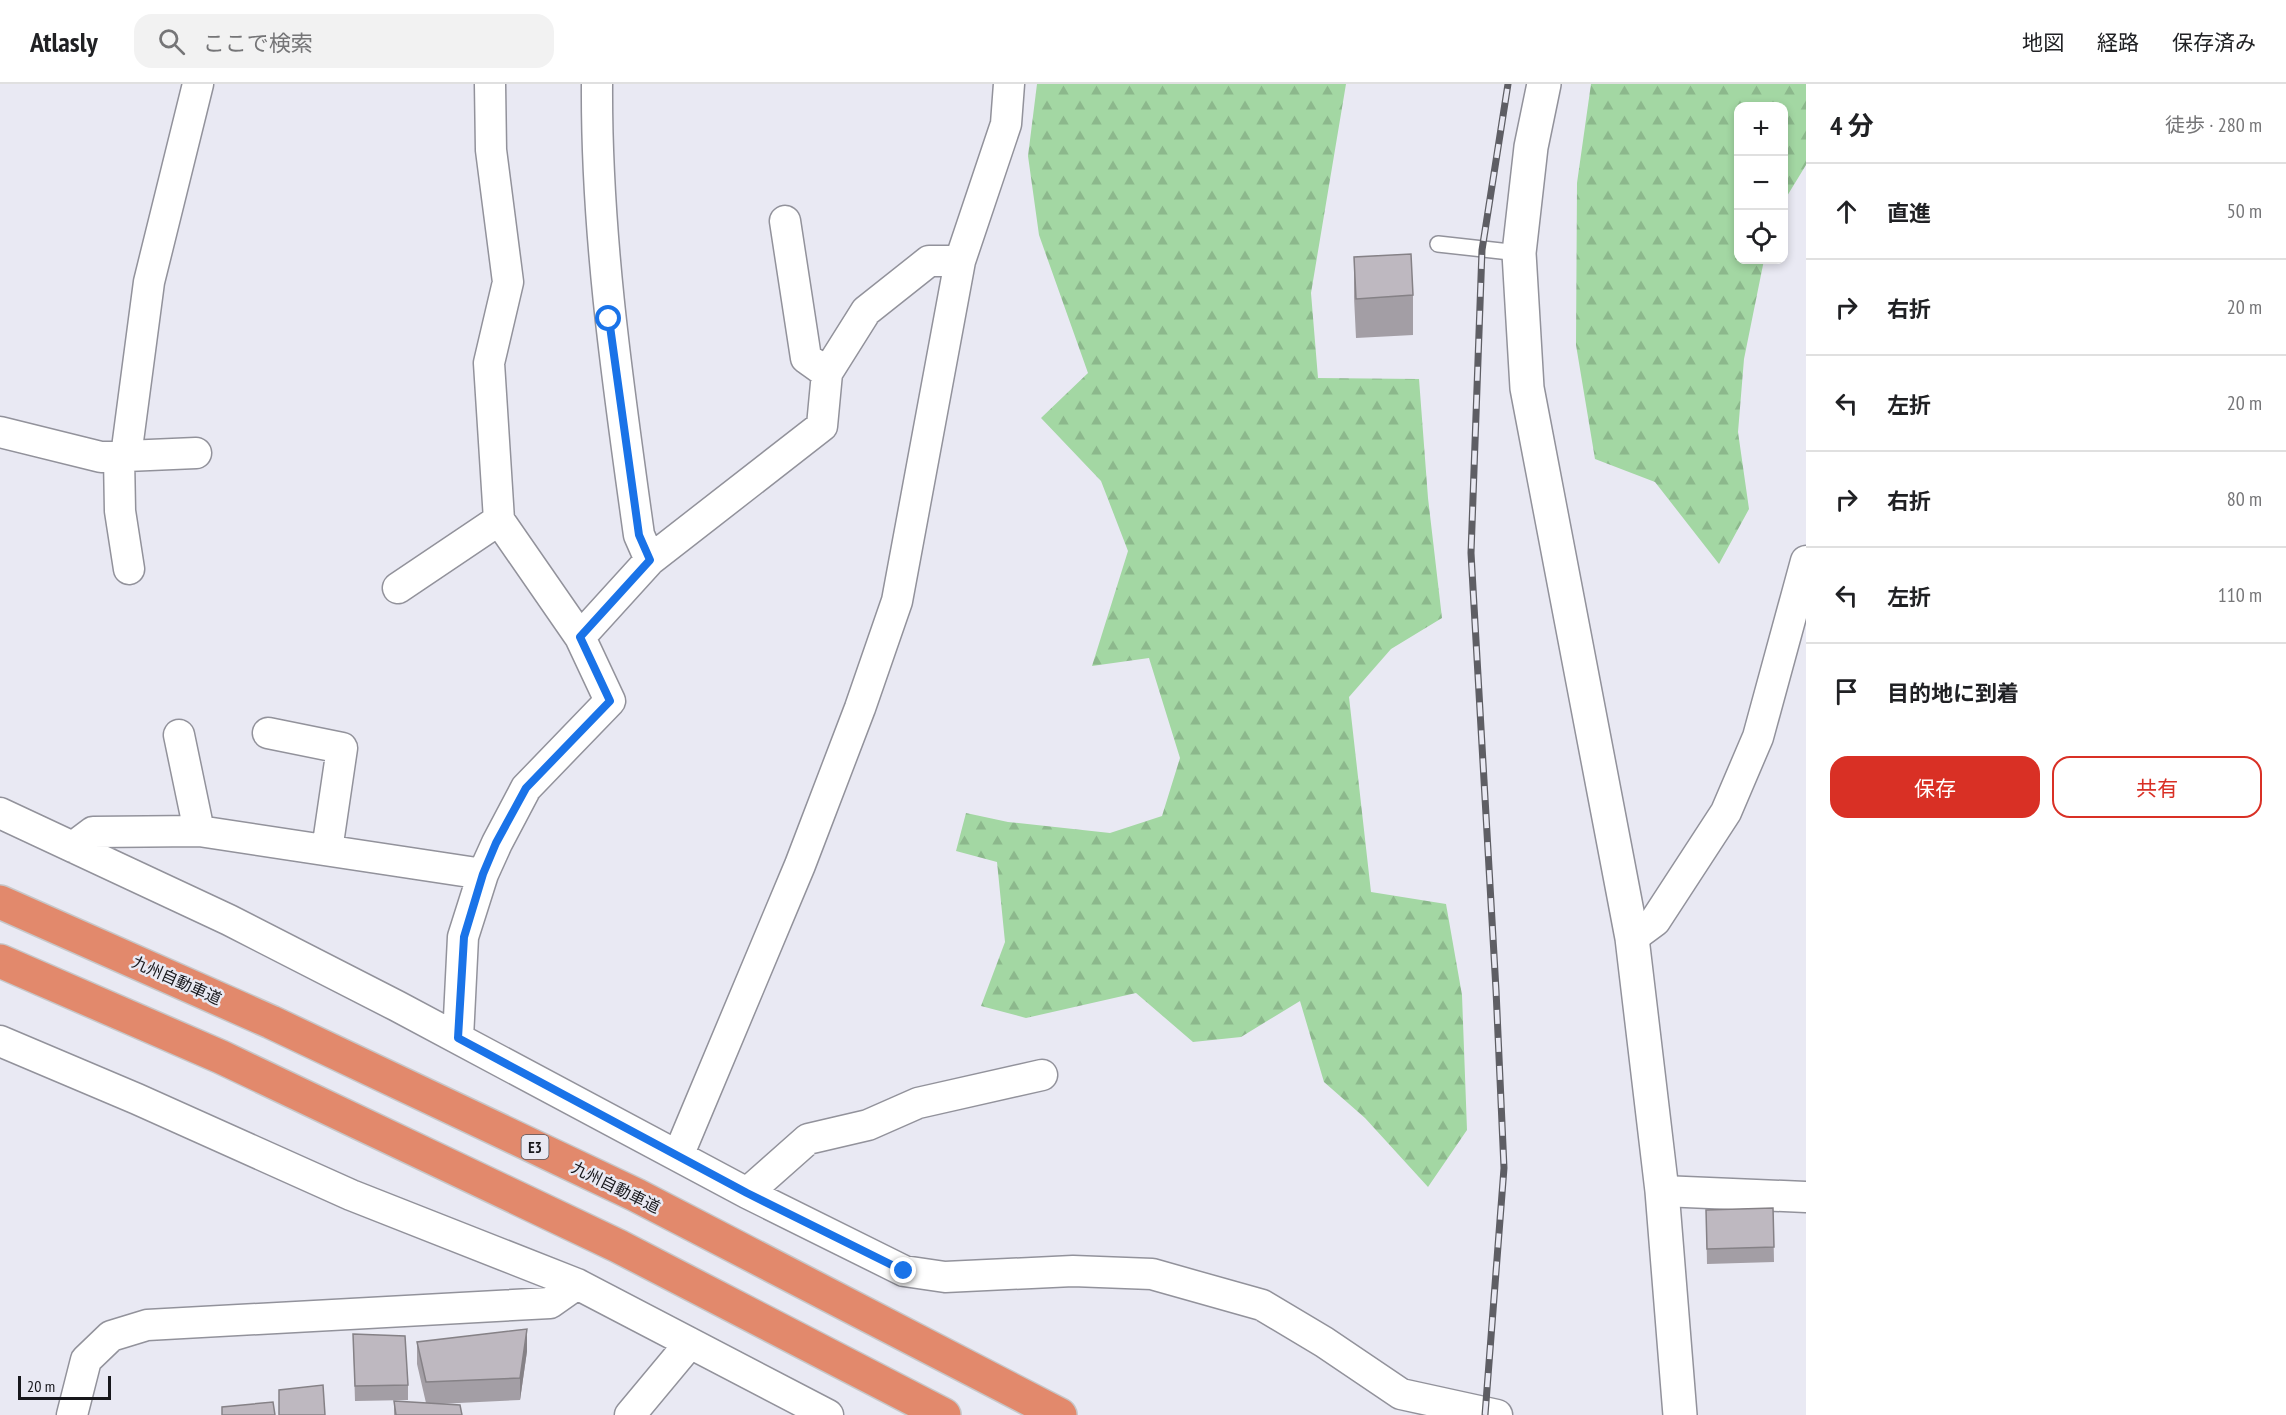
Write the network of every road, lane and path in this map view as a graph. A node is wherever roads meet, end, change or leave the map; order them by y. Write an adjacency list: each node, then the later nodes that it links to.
1 (198, 84): 13 (street)
2 (490, 84): 14 (street)
3 (597, 84): 15 (street)
4 (1009, 84): 9 (street)
5 (1544, 84): 8 (street)
6 (785, 220): 10 (street)
7 (1438, 244): 8 (lane)
8 (1519, 253): 28 (street)
9 (960, 261): 10 (street); 33 (street)
10 (827, 372): 15 (street)
11 (0, 432): 13 (street)
12 (196, 453): 13 (street)
13 (122, 457): 17 (street)
14 (499, 520): 18 (street); 19 (street)
15 (650, 560): 19 (street)
16 (1806, 561): 28 (street)
17 (129, 569)
18 (398, 588)
19 (580, 637): 26 (street)
20 (268, 733): 25 (street)
21 (179, 735): 23 (street)
22 (0, 813): 24 (street)
23 (199, 831): 24 (street); 25 (street)
24 (73, 847): 30 (street)
25 (327, 850): 26 (street)
26 (483, 874): 30 (street)
27 (0, 902): 45 (highway, 九州自動車道 / E3)
28 (1632, 938): 34 (street)
29 (0, 961): 44 (highway)
30 (458, 1038): 33 (street)
31 (0, 1041): 37 (street)
32 (1042, 1075): 35 (street)
33 (678, 1156): 35 (street)
34 (1662, 1191): 36 (street); 46 (street)
35 (747, 1193): 39 (street)
36 (1806, 1197)
37 (577, 1284): 38 (street); 41 (street)
38 (690, 1343): 42 (street); 43 (street)
39 (1406, 1402): 40 (street)
40 (1484, 1413)
41 (72, 1415)
42 (630, 1415)
43 (828, 1415)
44 (944, 1415)
45 (1060, 1415)
46 (1680, 1415)

